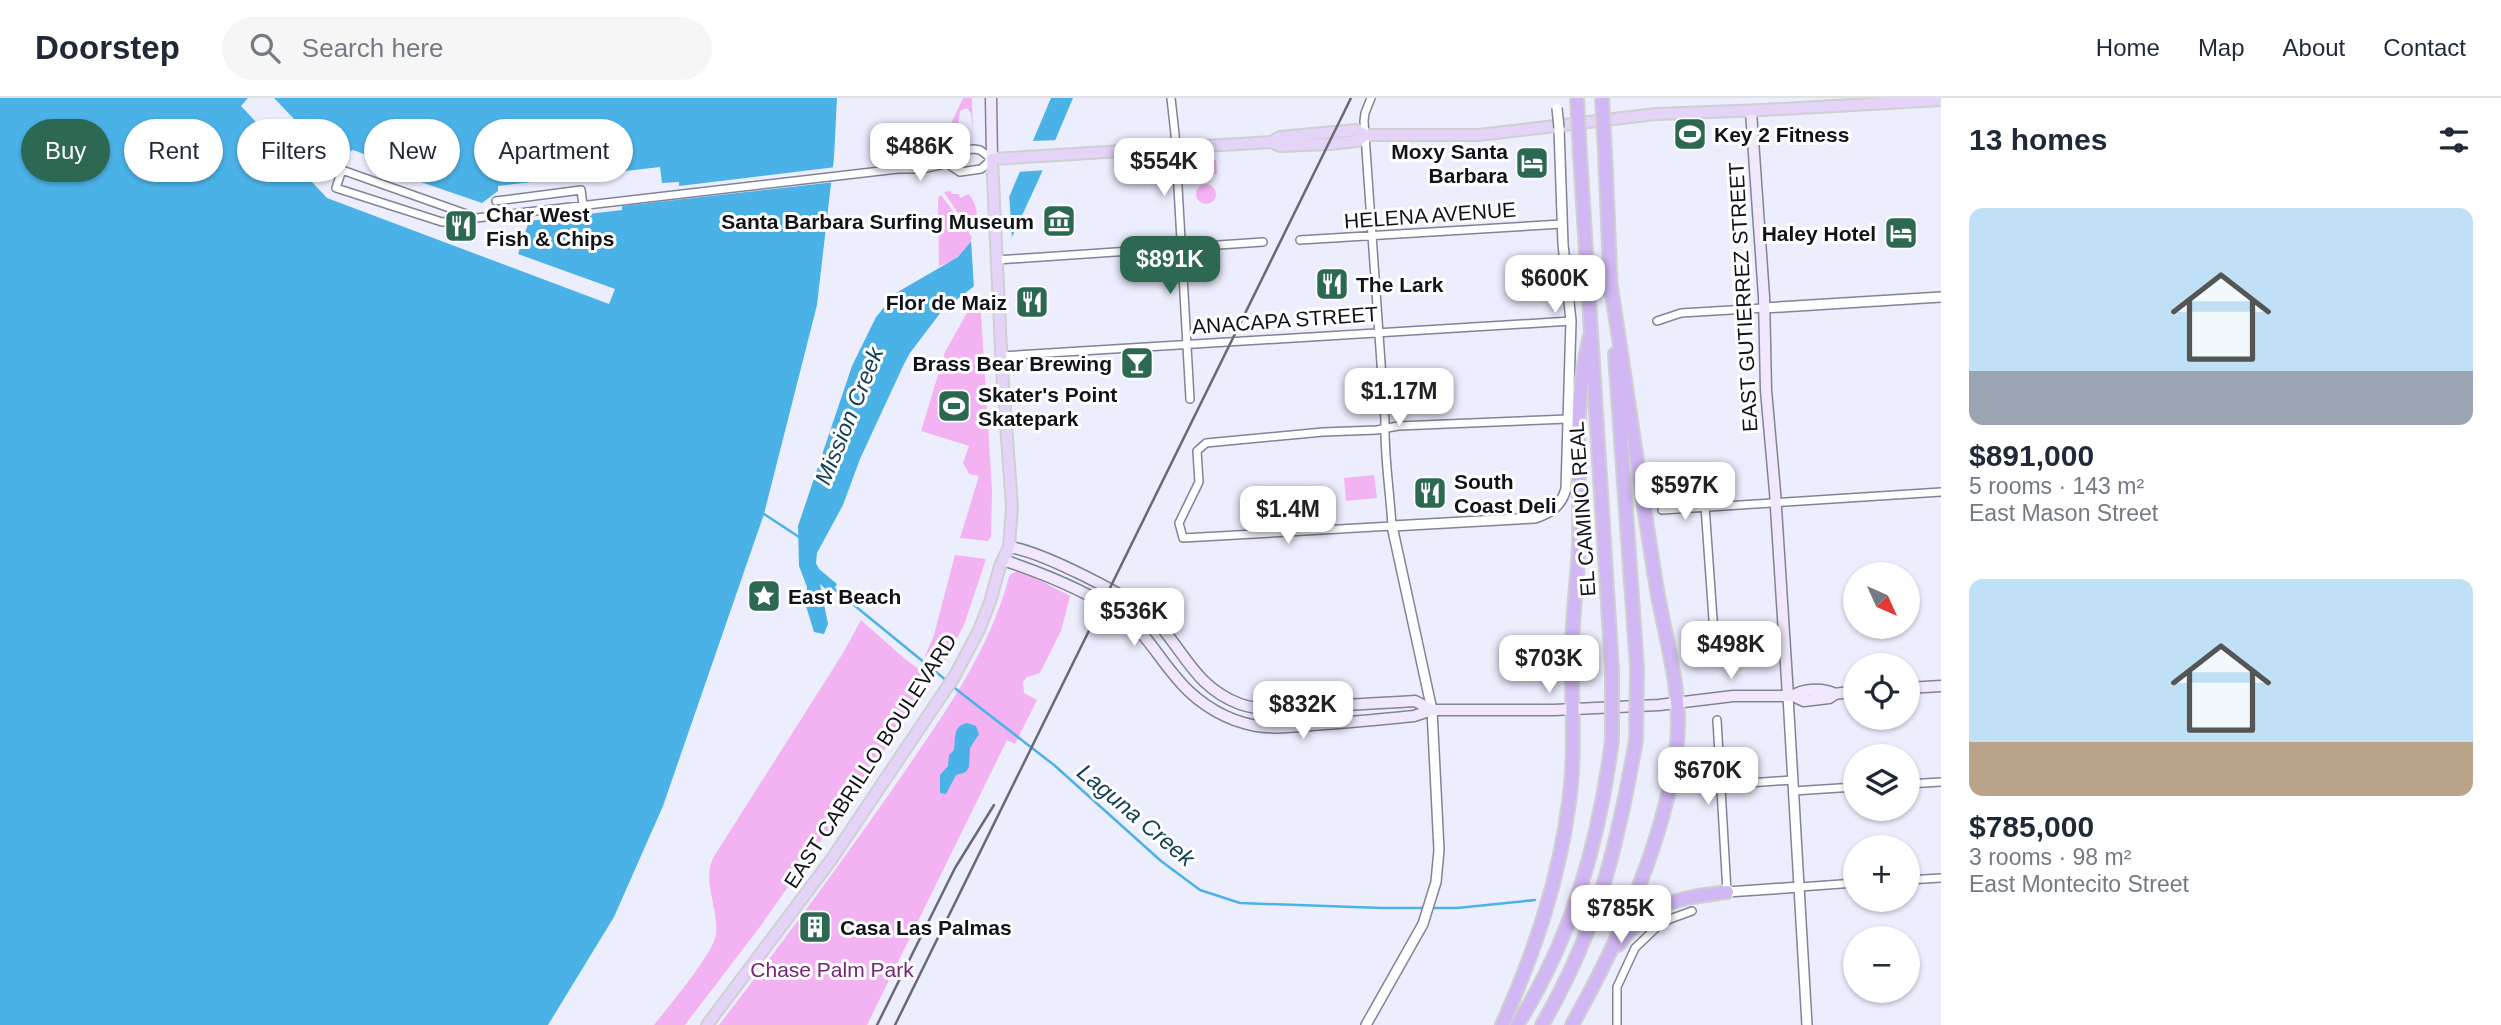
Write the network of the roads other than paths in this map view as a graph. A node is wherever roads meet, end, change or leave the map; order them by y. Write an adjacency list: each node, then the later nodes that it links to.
1 (991, 98): 12 (main road)
2 (1171, 98): 11 (street)
3 (1371, 98): 10 (street)
4 (1577, 98): 31 (highway, EL CAMINO REAL, bridge)
5 (1602, 98): 25 (highway, EL CAMINO REAL, bridge)
6 (1750, 98): 9 (main road)
7 (1941, 100): 9 (main road)
8 (1557, 103): 19 (street, bridge)
9 (1751, 111): 10 (main road); 27 (main road, EAST GUTIERREZ STREET)
10 (1366, 135): 11 (main road); 20 (street)
11 (1175, 148): 12 (main road); 23 (street)
12 (992, 159): 13 (street); 13 (street); 24 (main road, EAST CABRILLO BOULEVARD)
13 (949, 163): 17 (street)
14 (350, 173): 18 (street)
15 (338, 182): 18 (street)
16 (496, 201): 17 (street)
17 (583, 205): 18 (street)
18 (472, 216)
19 (1562, 224): 20 (street, HELENA AVENUE); 28 (street)
20 (1374, 235): 21 (street, HELENA AVENUE); 30 (street)
21 (1300, 240)
22 (1263, 242): 23 (street)
23 (1181, 247): 24 (street); 32 (street)
24 (997, 259): 33 (main road, EAST CABRILLO BOULEVARD)
25 (1611, 287): 49 (highway); 70 (highway, EL CAMINO REAL, bridge)
26 (1941, 297): 27 (street)
27 (1764, 308): 29 (street); 38 (main road, EAST GUTIERREZ STREET)
28 (1571, 321): 30 (street, ANACAPA STREET); 35 (street)
29 (1657, 321)
30 (1379, 332): 32 (street, ANACAPA STREET); 36 (street)
31 (1590, 336): 50 (highway); 69 (highway, EL CAMINO REAL, bridge)
32 (1186, 344): 33 (street, ANACAPA STREET); 34 (street)
33 (1001, 356): 42 (main road, EAST CABRILLO BOULEVARD)
34 (1190, 399)
35 (1568, 419): 36 (street); 41 (street)
36 (1385, 428): 41 (street); 41 (street)
37 (1941, 492): 38 (street)
38 (1776, 502): 39 (street); 48 (main road, EAST GUTIERREZ STREET)
39 (1704, 506): 40 (street); 44 (street)
40 (1662, 510)
41 (1392, 526): 51 (street)
42 (1009, 547): 43 (main road, EAST CABRILLO BOULEVARD); 51 (main road)
43 (1003, 560): 51 (main road); 66 (main road, EAST CABRILLO BOULEVARD)
44 (1707, 662)
45 (1941, 686): 46 (main road)
46 (1920, 687)
47 (1843, 693): 48 (main road)
48 (1790, 696): 49 (main road); 53 (street, EAST GUTIERREZ STREET)
49 (1676, 703): 50 (main road); 65 (highway)
50 (1572, 709): 51 (main road); 68 (highway)
51 (1433, 710): 67 (street)
52 (1717, 720): 56 (street)
53 (1792, 780): 56 (street); 58 (street, EAST GUTIERREZ STREET)
54 (1941, 782): 55 (street)
55 (1920, 783)
56 (1721, 785): 63 (street)
57 (1843, 788): 58 (street)
58 (1793, 791): 62 (street, EAST GUTIERREZ STREET)
59 (1941, 878): 60 (street)
60 (1920, 879)
61 (1843, 884): 62 (street)
62 (1800, 887): 63 (street); 73 (street, EAST GUTIERREZ STREET)
63 (1727, 892): 65 (highway)
64 (1692, 911): 72 (street)
65 (1602, 969): 71 (highway)
66 (707, 1025)
67 (1366, 1025)
68 (1502, 1025)
69 (1517, 1025)
70 (1542, 1025)
71 (1572, 1025)
72 (1617, 1025)
73 (1807, 1025)

